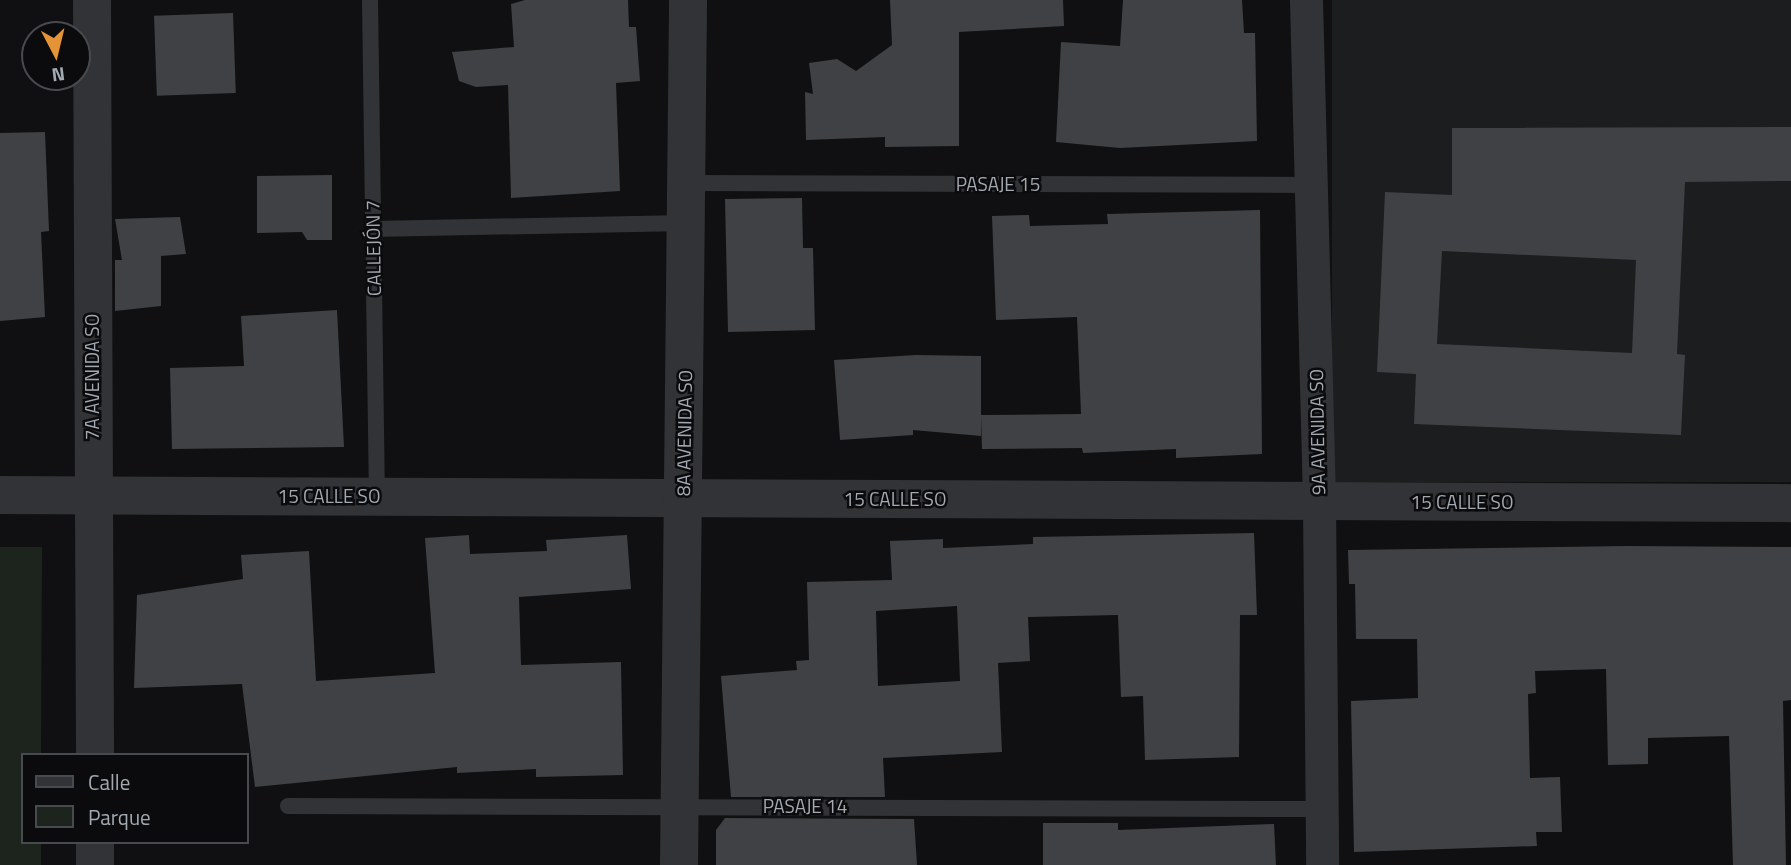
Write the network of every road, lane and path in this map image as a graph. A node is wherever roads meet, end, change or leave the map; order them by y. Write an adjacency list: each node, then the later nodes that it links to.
1 (92, 0): 10 (street, 7A AVENIDA SO)
2 (370, 0): 8 (lane, CALLEJÓN 7)
3 (688, 0): 5 (street, 8A AVENIDA SO)
4 (1306, 0): 6 (street, 9A AVENIDA SO)
5 (686, 183): 6 (lane, PASAJE 15); 7 (street, 8A AVENIDA SO)
6 (1311, 185): 13 (street, 9A AVENIDA SO)
7 (686, 223): 8 (lane); 12 (street, 8A AVENIDA SO)
8 (373, 229): 11 (lane, CALLEJÓN 7)
9 (0, 495): 10 (street, 15 CALLE SO)
10 (93, 495): 11 (street, 15 CALLE SO); 15 (street, 7A AVENIDA SO)
11 (377, 497): 12 (street, 15 CALLE SO)
12 (683, 498): 13 (street, 15 CALLE SO); 16 (street, 8A AVENIDA SO)
13 (1319, 501): 14 (street, 15 CALLE SO); 18 (street, 9A AVENIDA SO)
14 (1791, 503)
15 (94, 753)
16 (680, 805): 17 (lane, PASAJE 14); 18 (lane, PASAJE 14); 21 (street, 8A AVENIDA SO)
17 (288, 806)
18 (1321, 809): 22 (street, 9A AVENIDA SO)
19 (95, 844): 20 (street)
20 (95, 865)
21 (679, 865)
22 (1322, 865)

